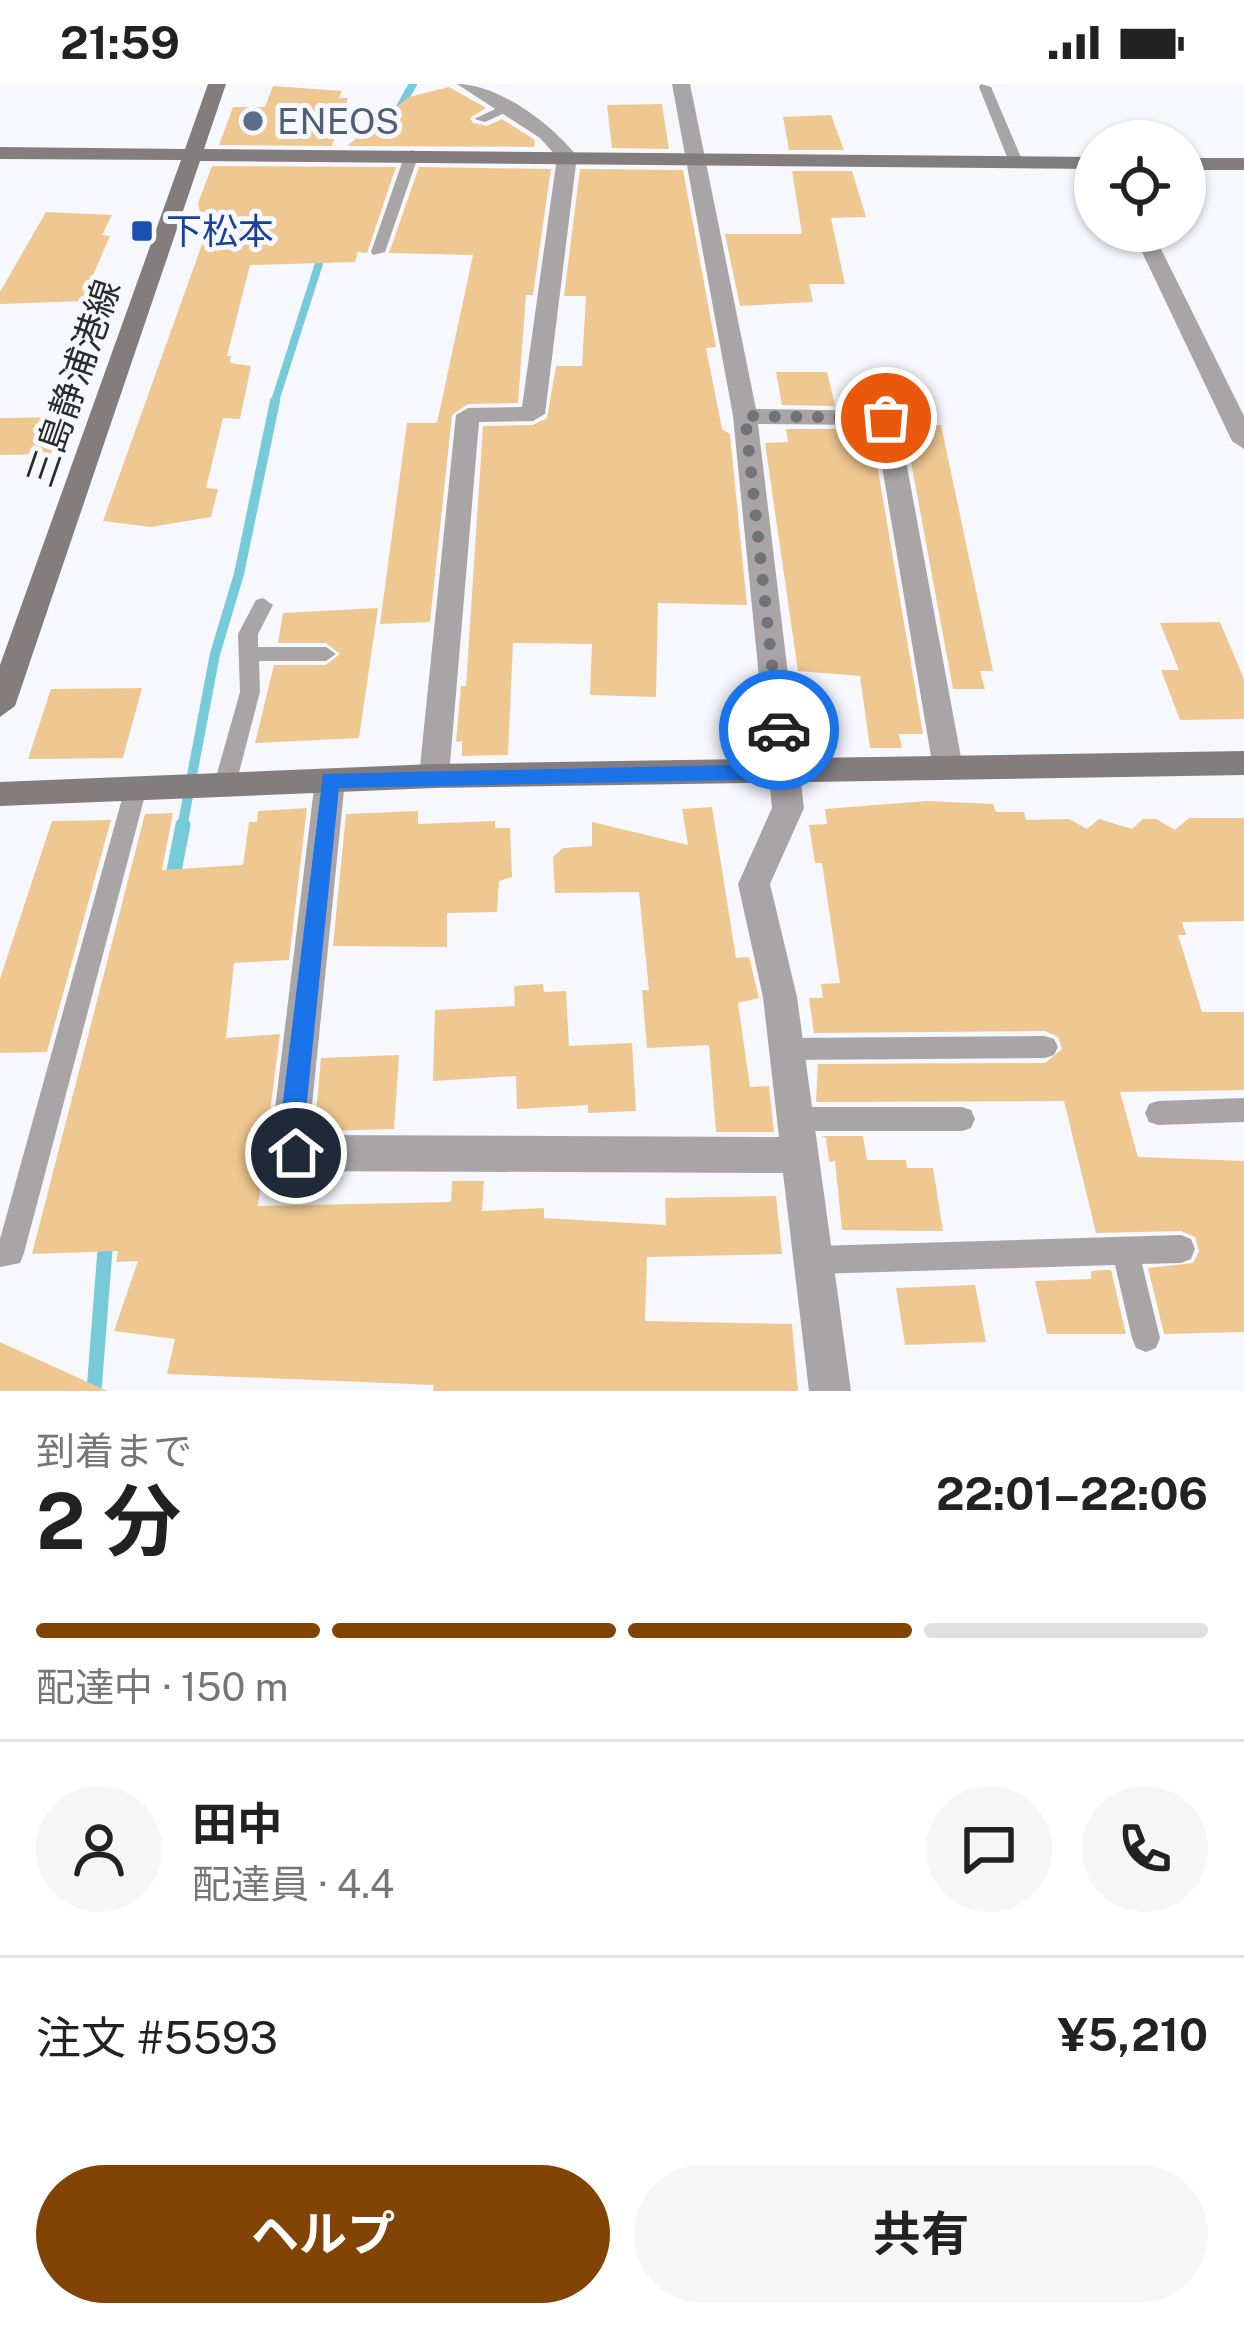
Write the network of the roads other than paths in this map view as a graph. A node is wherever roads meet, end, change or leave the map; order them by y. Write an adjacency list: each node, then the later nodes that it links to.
1 (217, 84): 7 (street, 三島静浦港線)
2 (466, 84): 5 (street)
3 (681, 84): 11 (street)
4 (985, 87): 12 (lane)
5 (507, 109): 6 (lane); 10 (street)
6 (480, 119)
7 (191, 152): 8 (street); 9 (street); 24 (street, 三島静浦港線)
8 (0, 153)
9 (412, 154): 10 (street); 16 (lane)
10 (567, 156): 11 (street); 28 (street)
11 (699, 158): 12 (street); 19 (street)
12 (1016, 162): 13 (street)
13 (1074, 163)
14 (1206, 164): 15 (street)
15 (1244, 164)
16 (378, 252)
17 (1154, 252): 18 (street)
18 (1236, 401): 20 (street)
19 (745, 416): 26 (street); 27 (street)
20 (1244, 441)
21 (263, 605): 22 (lane)
22 (249, 654): 23 (lane); 30 (lane)
23 (326, 654)
24 (0, 706)
25 (1244, 764): 26 (street)
26 (949, 768): 27 (street)
27 (784, 772): 28 (street); 34 (street)
28 (434, 776): 29 (street)
29 (330, 780): 30 (street); 38 (street)
30 (224, 784): 31 (street)
31 (136, 788): 32 (street); 41 (lane)
32 (0, 794)
33 (1045, 1047): 34 (lane)
34 (788, 1049): 38 (street)
35 (1244, 1110): 36 (lane)
36 (1158, 1113)
37 (962, 1119): 38 (lane)
38 (800, 1137): 42 (street)
39 (1181, 1249): 40 (lane)
40 (1125, 1250): 42 (lane); 43 (lane)
41 (0, 1253)
42 (815, 1260): 44 (street)
43 (1146, 1338)
44 (830, 1391)

